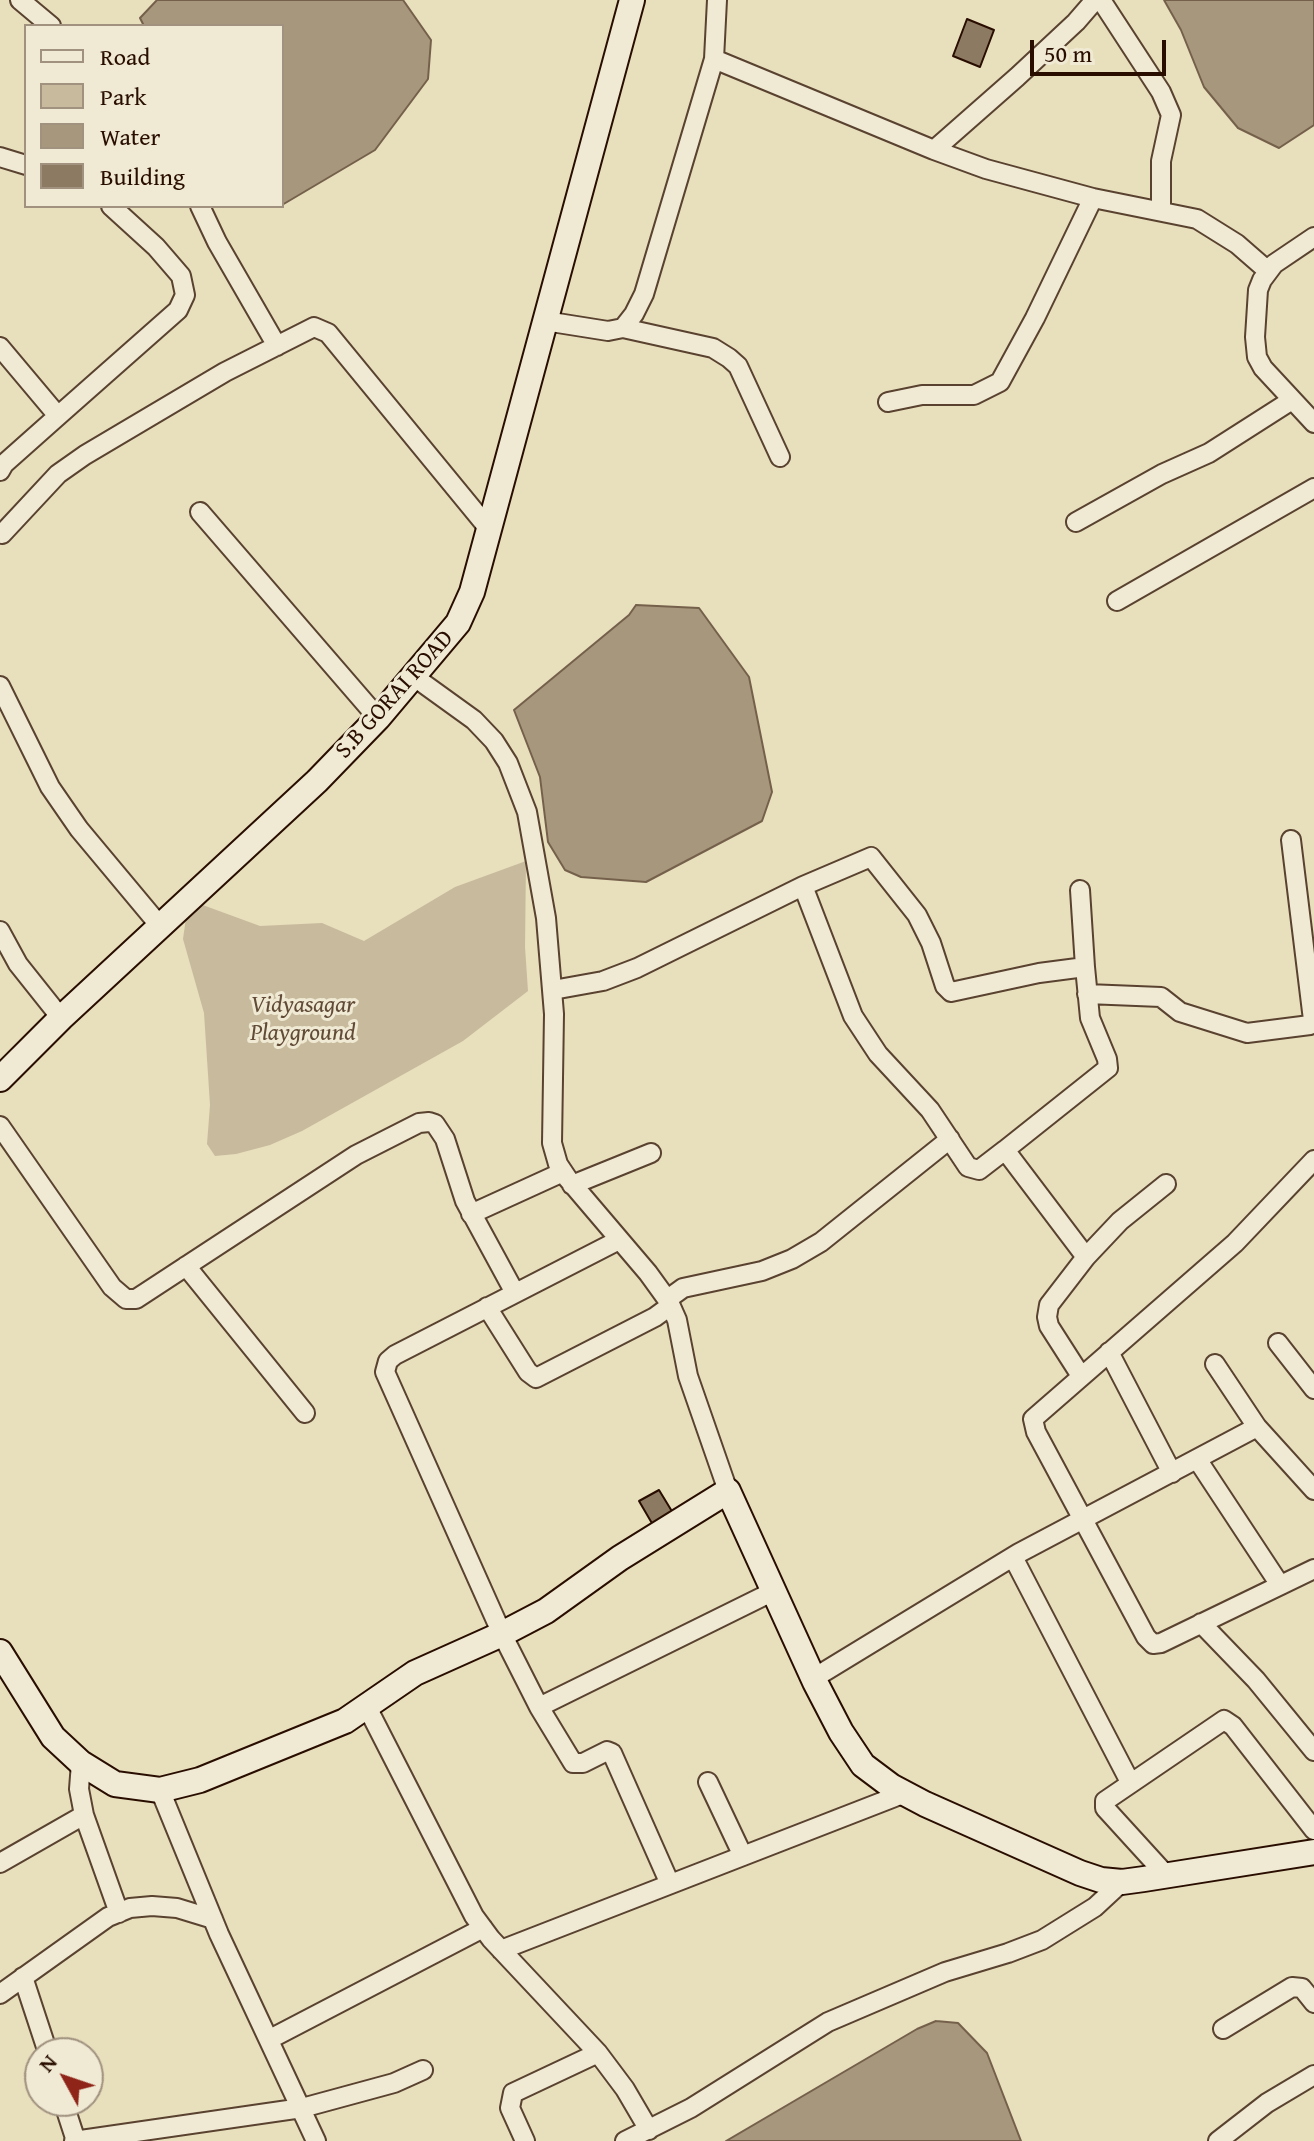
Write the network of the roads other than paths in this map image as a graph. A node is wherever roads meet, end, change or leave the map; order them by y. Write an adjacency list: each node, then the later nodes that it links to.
1 (20, 0): 6 (street)
2 (632, 0): 17 (street, S.B GORAI ROAD)
3 (717, 0): 7 (street)
4 (1095, 0): 8 (street)
5 (1101, 0): 14 (street)
6 (49, 24)
7 (714, 59): 8 (street); 18 (street)
8 (934, 150): 11 (street)
9 (0, 157): 10 (street)
10 (24, 164)
11 (1093, 198): 14 (street); 22 (street)
12 (113, 208): 23 (street)
13 (201, 208): 19 (street)
14 (1161, 210): 16 (street)
15 (1314, 237): 16 (street)
16 (1268, 271): 21 (street)
17 (545, 321): 18 (street); 30 (street, S.B GORAI ROAD)
18 (623, 328): 25 (street)
19 (277, 346): 30 (street); 31 (street)
20 (0, 347): 23 (street)
21 (1292, 400): 24 (street); 29 (street)
22 (888, 402)
23 (58, 416): 26 (street)
24 (1314, 423)
25 (780, 457)
26 (0, 471)
27 (1314, 488): 32 (street)
28 (200, 512): 35 (street)
29 (1076, 522)
30 (489, 529): 33 (street, S.B GORAI ROAD)
31 (1, 535)
32 (1117, 601)
33 (413, 676): 35 (street, S.B GORAI ROAD); 42 (street)
34 (0, 686): 39 (street)
35 (378, 718): 39 (street, S.B GORAI ROAD)
36 (1291, 840): 43 (street)
37 (803, 886): 41 (street); 42 (street); 47 (street)
38 (1080, 890): 41 (street)
39 (160, 926): 44 (street, S.B GORAI ROAD)
40 (0, 931): 44 (street)
41 (1085, 967): 43 (street)
42 (553, 990): 51 (street)
43 (1087, 994): 48 (street)
44 (61, 1018): 45 (street, S.B GORAI ROAD)
45 (2, 1074)
46 (0, 1126): 56 (street)
47 (950, 1139): 48 (street); 58 (street)
48 (1005, 1150): 55 (street)
49 (651, 1153): 51 (street)
50 (1314, 1160): 61 (street)
51 (568, 1178): 53 (street); 54 (street)
52 (1166, 1184): 55 (street)
53 (471, 1214): 56 (street); 57 (street)
54 (619, 1240): 57 (street); 58 (street)
55 (1086, 1257): 63 (street)
56 (186, 1266): 65 (street)
57 (515, 1293): 59 (street)
58 (669, 1302): 59 (street); 70 (street)
59 (487, 1307): 78 (street)
60 (1278, 1343): 64 (street)
61 (1109, 1352): 63 (street); 68 (street)
62 (1215, 1364): 66 (street)
63 (1081, 1376): 71 (street)
64 (1314, 1389)
65 (305, 1413)
66 (1257, 1427): 67 (street); 69 (street)
67 (1197, 1459): 68 (street); 74 (street)
68 (1172, 1473): 71 (street)
69 (1314, 1490)
70 (728, 1491): 76 (street); 78 (street)
71 (1084, 1519): 72 (street); 77 (street)
72 (1013, 1557): 80 (street); 86 (street)
73 (1307, 1572): 74 (street); 75 (street)
74 (1280, 1585): 77 (street)
75 (1314, 1590)
76 (774, 1591): 80 (street); 82 (street)
77 (1201, 1623): 83 (street)
78 (502, 1634): 81 (street); 82 (street)
79 (1, 1654): 84 (street)
80 (814, 1678): 88 (street)
81 (367, 1707): 87 (street); 99 (street)
82 (539, 1707): 96 (street)
83 (1314, 1751)
84 (81, 1763): 87 (street); 89 (street)
85 (708, 1782): 92 (street)
86 (1130, 1782): 90 (street); 94 (street)
87 (160, 1790): 98 (street)
88 (905, 1793): 92 (street); 95 (street)
89 (84, 1815): 93 (street); 97 (street)
90 (1314, 1830)
91 (1314, 1852): 94 (street)
92 (743, 1856): 96 (street)
93 (0, 1863)
94 (1167, 1876): 95 (street)
95 (1122, 1882): 112 (street)
96 (670, 1884): 100 (street)
97 (119, 1913): 98 (street); 101 (street)
98 (213, 1919): 106 (street)
99 (483, 1928): 100 (street); 106 (street)
100 (501, 1950): 107 (street)
101 (23, 1977): 102 (street); 105 (street)
102 (0, 1994)
103 (1314, 2002): 104 (street)
104 (1223, 2029)
105 (43, 2037)
106 (270, 2039): 110 (street)
107 (598, 2053): 112 (street); 115 (street)
108 (423, 2070): 110 (street)
109 (1314, 2075): 117 (street)
110 (302, 2108): 113 (street); 114 (street)
111 (68, 2117): 113 (street)
112 (649, 2130): 116 (street)
113 (75, 2141)
114 (316, 2141)
115 (525, 2141)
116 (625, 2141)
117 (1218, 2141)

